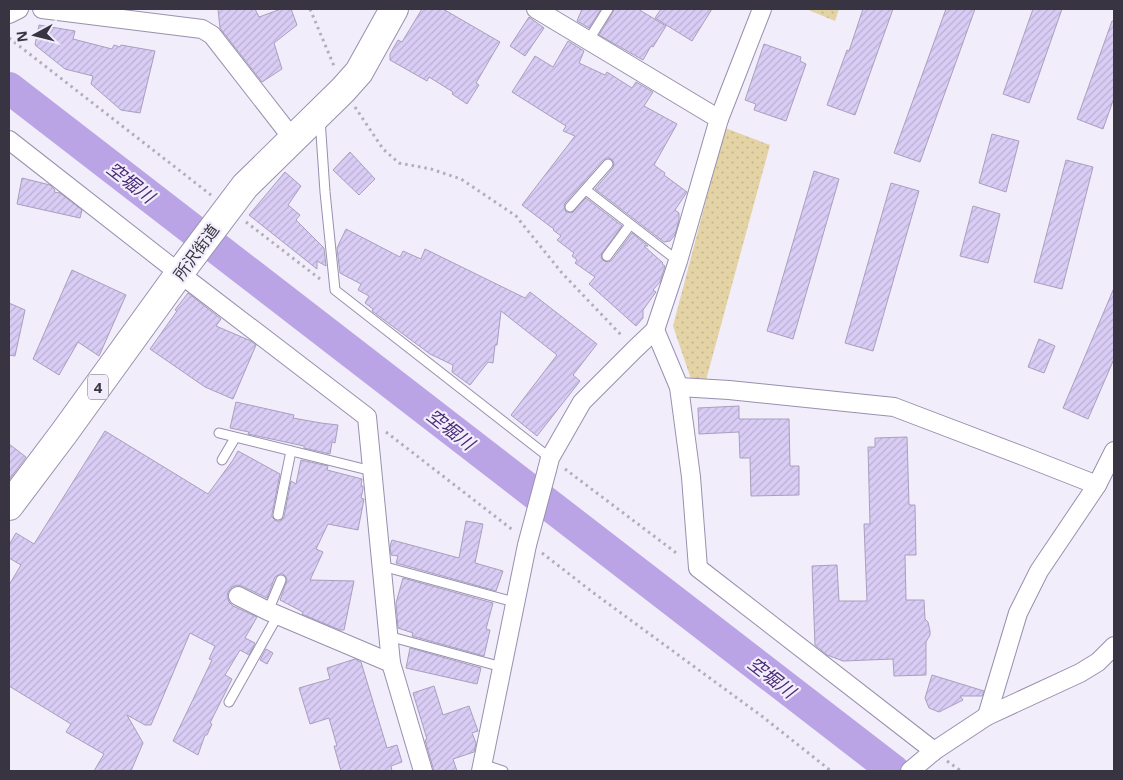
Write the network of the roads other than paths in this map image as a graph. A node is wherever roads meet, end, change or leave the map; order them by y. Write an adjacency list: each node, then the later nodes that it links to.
1 (19, 9): 7 (street)
2 (42, 9): 11 (street)
3 (394, 9): 9 (main road, 所沢街道 / 4)
4 (536, 9): 8 (street)
5 (608, 9): 8 (lane)
6 (762, 9): 10 (street)
7 (9, 14)
8 (588, 41): 10 (street)
9 (320, 114): 11 (main road, 所沢街道 / 4); 27 (lane)
10 (719, 119): 18 (street)
11 (293, 139): 19 (main road, 所沢街道 / 4)
12 (9, 140): 19 (street)
13 (608, 164): 14 (lane)
14 (586, 190): 15 (lane); 16 (lane)
15 (570, 207)
16 (630, 225): 17 (lane); 18 (lane)
17 (607, 256)
18 (678, 261): 20 (street)
19 (182, 270): 28 (street); 30 (main road, 所沢街道 / 4)
20 (655, 330): 21 (street); 27 (street)
21 (679, 387): 29 (street); 43 (street)
22 (219, 433): 23 (lane)
23 (235, 438): 25 (lane); 26 (lane)
24 (1114, 451): 29 (street)
25 (291, 452): 28 (lane); 31 (lane)
26 (222, 460)
27 (548, 464): 35 (street, bridge)
28 (372, 471): 32 (street)
29 (1097, 485): 42 (street)
30 (9, 506)
31 (278, 515)
32 (382, 566): 35 (lane); 37 (street)
33 (281, 580): 36 (lane)
34 (238, 596): 36 (street)
35 (514, 602): 40 (street)
36 (273, 613): 39 (street); 41 (lane)
37 (388, 636): 39 (street); 40 (lane)
38 (1114, 646): 42 (street)
39 (391, 663): 45 (street)
40 (502, 667): 44 (street)
41 (229, 702)
42 (987, 716): 43 (street)
43 (932, 753): 47 (street)
44 (481, 768): 46 (lane)
45 (423, 771)
46 (503, 771)
47 (910, 771)

